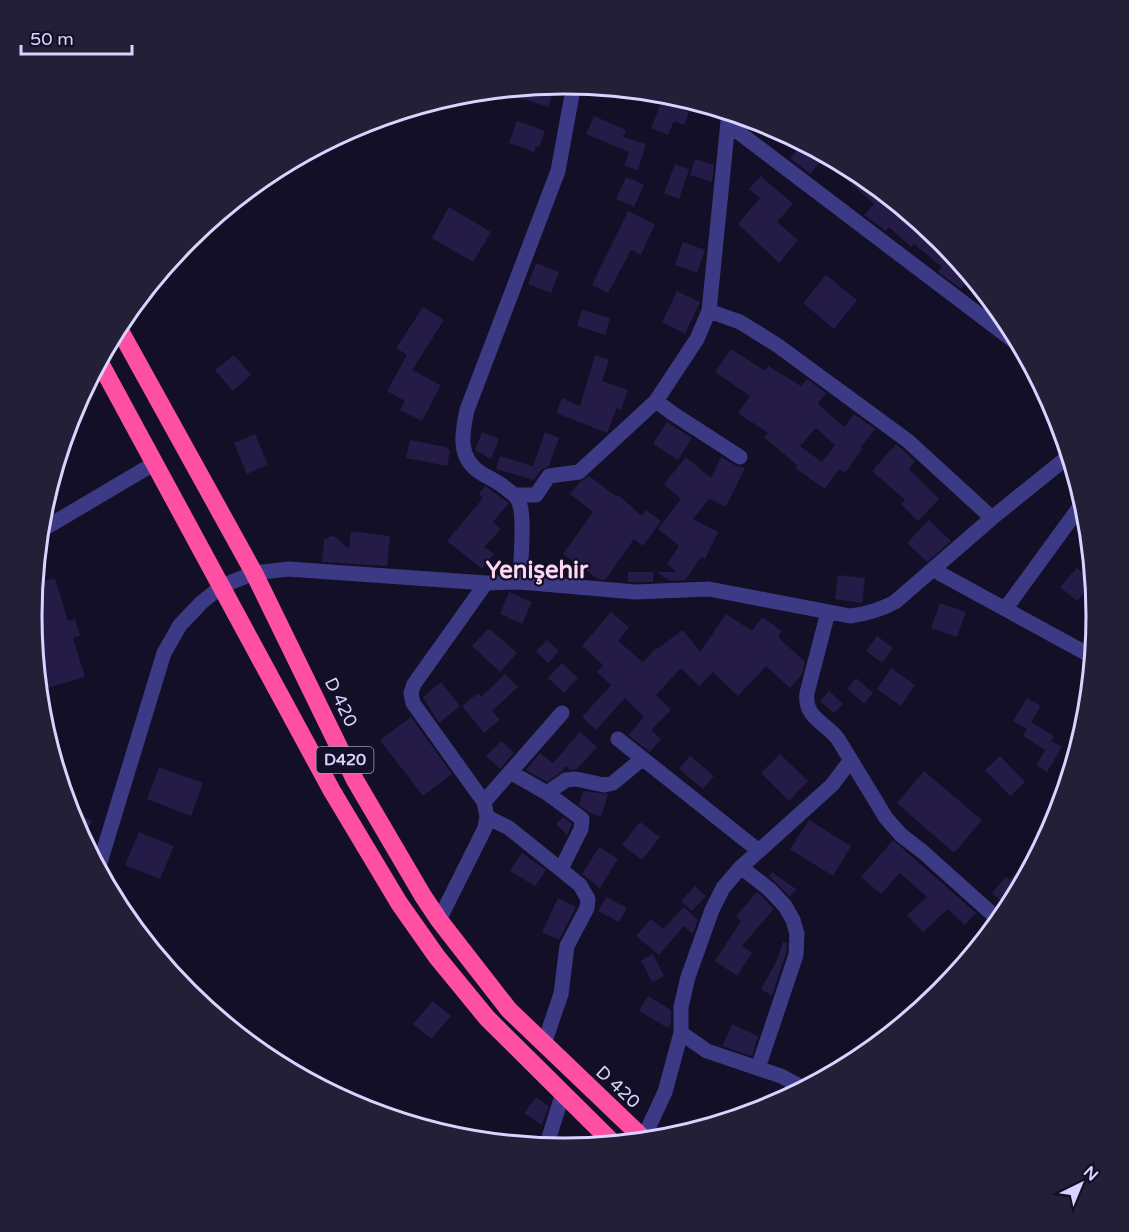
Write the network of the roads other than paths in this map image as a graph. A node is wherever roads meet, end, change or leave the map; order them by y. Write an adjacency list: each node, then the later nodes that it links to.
1 (572, 94): 12 (street)
2 (729, 120): 4 (street)
3 (734, 122): 5 (street)
4 (709, 311): 8 (street); 14 (street)
5 (1003, 332)
6 (123, 337): 17 (highway, D 420 / D420)
7 (104, 370): 11 (highway, D420)
8 (656, 401): 9 (street); 12 (street)
9 (740, 457)
10 (1063, 461): 14 (street)
11 (155, 463): 15 (street); 20 (highway, D420)
12 (514, 495): 18 (street)
13 (1077, 513): 21 (street)
14 (992, 518): 16 (street)
15 (50, 525)
16 (935, 569): 21 (street); 22 (street)
17 (254, 573): 19 (street); 20 (street); 37 (highway, D 420 / D420)
18 (520, 582): 19 (street); 22 (street)
19 (486, 583): 30 (street)
20 (222, 586): 33 (street); 42 (highway, D420)
21 (1006, 608): 23 (street)
22 (828, 612): 27 (street)
23 (1086, 653)
24 (562, 713): 28 (street)
25 (618, 739): 26 (street)
26 (642, 759): 29 (street); 32 (street)
27 (850, 761): 32 (street); 36 (street)
28 (510, 772): 29 (street); 30 (street)
29 (547, 794): 35 (street)
30 (484, 802): 31 (street)
31 (487, 817): 35 (street); 37 (street)
32 (759, 852): 34 (street)
33 (102, 857)
34 (741, 867): 38 (street); 40 (street)
35 (561, 869): 39 (street)
36 (993, 915)
37 (439, 920): 39 (highway, D 420 / D420)
38 (681, 1033): 40 (street); 43 (street)
39 (544, 1044): 44 (highway, D 420 / D420)
40 (758, 1068): 41 (street)
41 (796, 1085)
42 (563, 1093): 45 (highway, D420); 46 (street)
43 (648, 1131)
44 (637, 1133)
45 (606, 1136)
46 (549, 1138)

